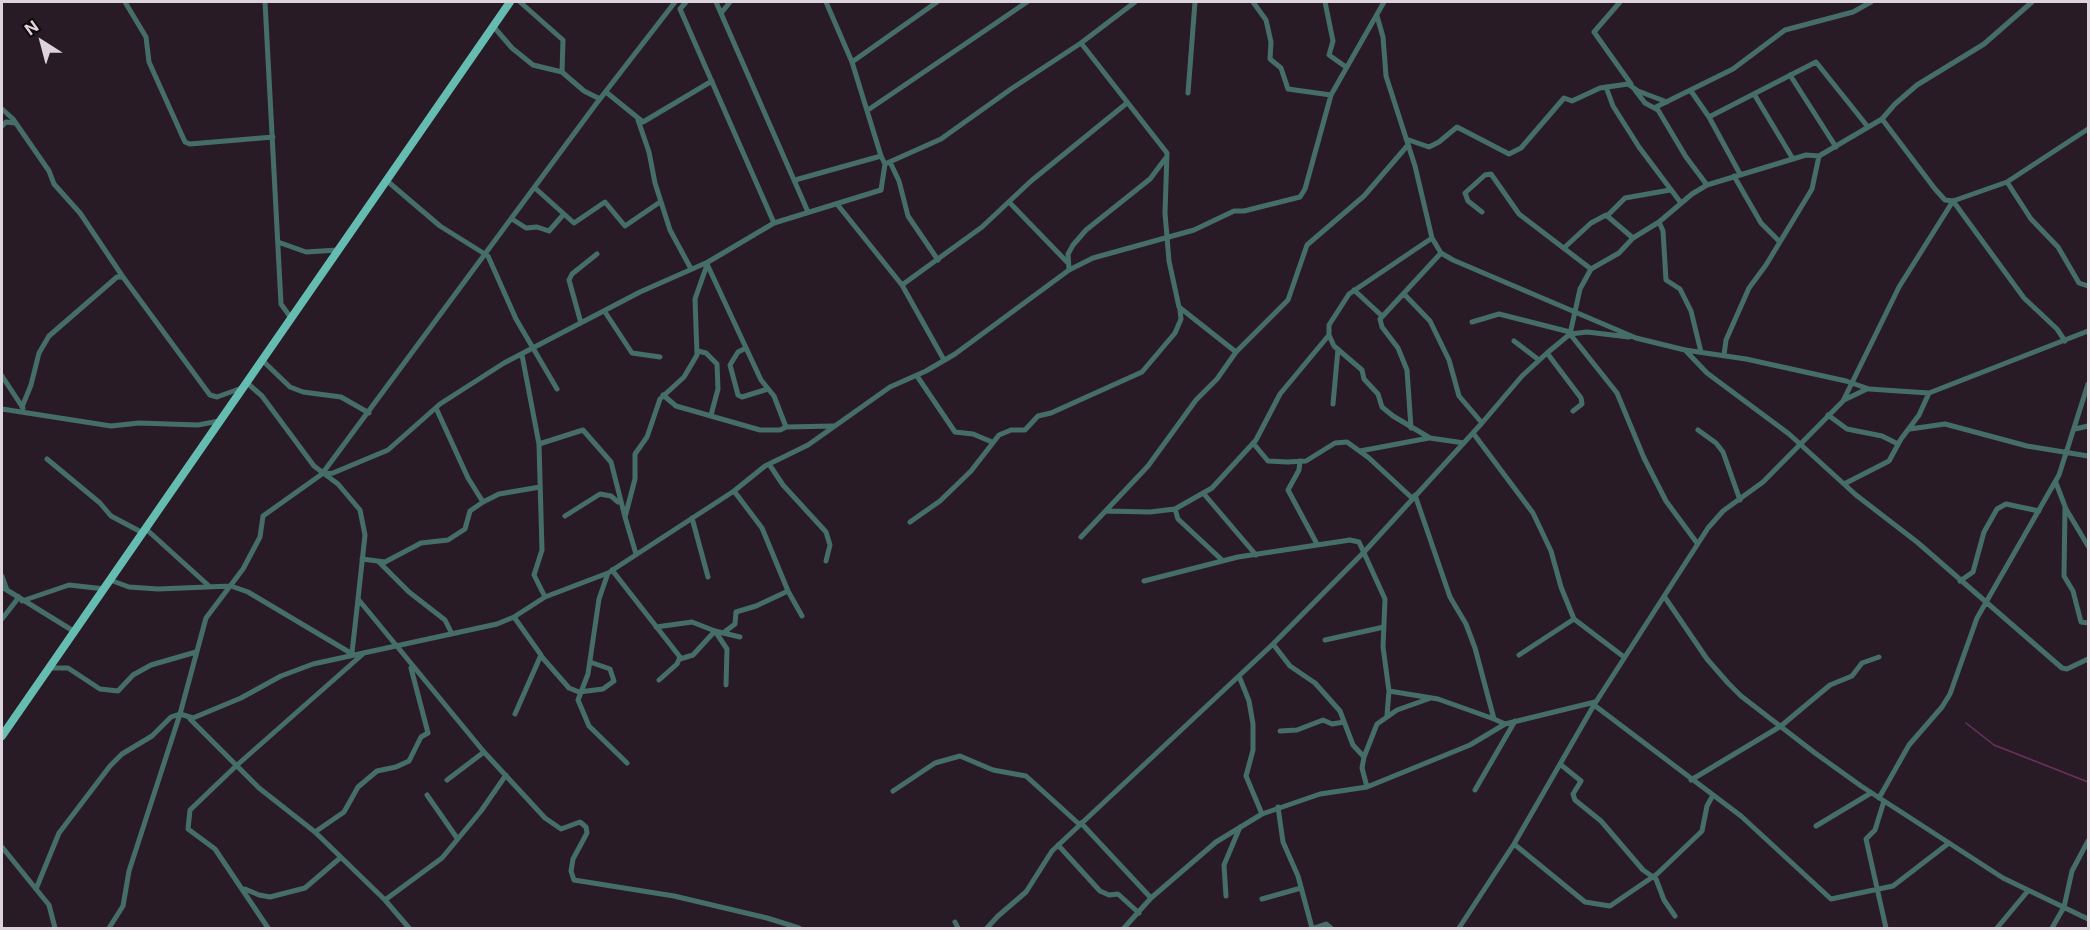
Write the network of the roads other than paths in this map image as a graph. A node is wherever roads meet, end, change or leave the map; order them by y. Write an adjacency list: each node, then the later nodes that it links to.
1 (125, 2): 52 (street)
2 (265, 2): 52 (street)
3 (510, 2): 23 (main road)
4 (520, 2): 29 (street)
5 (686, 2): 20 (street)
6 (716, 2): 21 (street)
7 (730, 2): 21 (street)
8 (826, 2): 25 (street)
9 (937, 2): 26 (street)
10 (1027, 2): 44 (street)
11 (1135, 2): 24 (street)
12 (1195, 2): 36 (street)
13 (1253, 2): 38 (street)
14 (1325, 2): 28 (street)
15 (1384, 2): 22 (street)
16 (1620, 2): 33 (street)
17 (1871, 2): 34 (street)
18 (2032, 2): 46 (street)
19 (674, 3): 20 (street); 35 (street)
20 (680, 9): 31 (street)
21 (722, 12): 62 (street)
22 (1377, 16): 28 (street); 53 (street)
23 (493, 26): 29 (street); 61 (main road)
24 (1081, 43): 41 (street); 59 (street)
25 (847, 51): 26 (street); 27 (street)
26 (861, 54): 27 (street)
27 (852, 62): 44 (street)
28 (1346, 67): 38 (street)
29 (562, 72): 39 (street)
30 (1790, 75): 37 (street); 50 (street); 54 (street)
31 (712, 81): 47 (street); 78 (street)
32 (1606, 87): 33 (street); 53 (street); 66 (street)
33 (1633, 87): 40 (street); 42 (street)
34 (1691, 91): 40 (street); 45 (street)
35 (606, 92): 39 (street); 47 (street)
36 (1188, 93)
37 (1754, 94): 45 (street); 58 (street)
38 (1331, 95): 79 (street)
39 (600, 99): 65 (street)
40 (1667, 102): 42 (street)
41 (1126, 103): 55 (street); 69 (street)
42 (1656, 107): 64 (street)
43 (2, 108): 48 (street)
44 (868, 110): 56 (street)
45 (1709, 117): 60 (street)
46 (1882, 119): 50 (street); 67 (street)
47 (638, 120): 68 (street)
48 (15, 123): 49 (street); 95 (street)
49 (2, 126)
50 (1868, 127): 54 (street)
51 (2088, 129): 63 (street)
52 (273, 137): 82 (street)
53 (1407, 142): 80 (street); 118 (street)
54 (1836, 147): 57 (street)
55 (1167, 153): 79 (street); 90 (street)
56 (882, 156): 59 (street); 62 (street)
57 (1819, 156): 58 (street); 83 (street)
58 (1793, 159): 60 (street)
59 (888, 163): 71 (street); 89 (street)
60 (1737, 175): 64 (street); 83 (street)
61 (386, 180): 85 (main road); 88 (street)
62 (795, 180): 72 (street)
63 (2007, 182): 67 (street); 97 (street)
64 (1707, 185): 70 (street)
65 (535, 188): 74 (street); 76 (street)
66 (1670, 190): 70 (street); 75 (street)
67 (1953, 201): 112 (street); 129 (street)
68 (660, 202): 74 (street); 92 (street)
69 (1009, 202): 89 (street); 90 (street)
70 (1681, 203): 77 (street)
71 (837, 204): 72 (street); 96 (street)
72 (808, 212): 78 (street)
73 (1482, 212): 84 (street)
74 (563, 215): 76 (street)
75 (1608, 216): 81 (street); 84 (street)
76 (512, 219): 88 (street)
77 (1659, 222): 81 (street); 119 (street)
78 (774, 223): 91 (street)
79 (1168, 236): 94 (street); 100 (street)
80 (1432, 238): 86 (street); 98 (street)
81 (1632, 238): 93 (street)
82 (278, 242): 85 (street); 104 (street)
83 (1780, 242): 122 (street)
84 (1565, 247): 93 (street)
85 (338, 250): 104 (main road)
86 (1441, 253): 99 (street); 101 (street)
87 (597, 254): 106 (street)
88 (485, 255): 113 (street); 143 (street)
89 (938, 260): 96 (street)
90 (1067, 262): 94 (street)
91 (707, 263): 92 (street); 114 (street); 117 (street)
92 (690, 267): 102 (street)
93 (1591, 269): 101 (street)
94 (1069, 270): 125 (street)
95 (123, 277): 131 (street); 141 (street)
96 (902, 285): 125 (street)
97 (2088, 286)
98 (1354, 290): 103 (street); 109 (street)
99 (1405, 295): 103 (street); 147 (street)
100 (1179, 307): 118 (street); 157 (street)
101 (1575, 310): 108 (street); 110 (street)
102 (605, 312): 106 (street); 123 (street)
103 (1382, 316): 151 (street)
104 (291, 318): 124 (main road)
105 (1472, 322): 108 (street)
106 (581, 323): 113 (street)
107 (2088, 331): 112 (street)
108 (1570, 333): 110 (street); 120 (street); 189 (street)
109 (1329, 335): 115 (street); 158 (street)
110 (1636, 338): 116 (street)
111 (1514, 341): 126 (street)
112 (2065, 341): 135 (street)
113 (533, 348): 121 (street); 132 (street)
114 (746, 348): 133 (street); 133 (street)
115 (1338, 350): 138 (street); 151 (street)
116 (1685, 350): 119 (street); 160 (street)
117 (698, 351): 136 (street); 145 (street)
118 (1236, 352): 181 (street)
119 (1701, 352): 122 (street)
120 (1547, 353): 126 (street); 142 (street)
121 (522, 355): 139 (street); 161 (street)
122 (1724, 355): 129 (street)
123 (660, 357)
124 (262, 360): 131 (main road); 143 (street)
125 (944, 360): 128 (street)
126 (1539, 360): 147 (street)
127 (2, 376): 141 (street)
128 (917, 376): 148 (street); 157 (street)
129 (1851, 383): 134 (street); 137 (street)
130 (2088, 384): 153 (street)
131 (244, 385): 146 (main road); 169 (street)
132 (557, 389)
133 (768, 389): 150 (street)
134 (1869, 389): 135 (street); 137 (street)
135 (1929, 393): 152 (street)
136 (663, 395): 145 (street); 184 (street)
137 (1844, 400): 144 (street)
138 (1333, 404)
139 (436, 408): 169 (street); 177 (street)
140 (2, 409): 141 (street)
141 (24, 409): 146 (street)
142 (1573, 411)
143 (369, 413): 169 (street)
144 (1828, 415): 160 (street); 162 (street)
145 (711, 416): 150 (street)
146 (219, 421): 187 (main road)
147 (1482, 423): 155 (street)
148 (836, 426): 150 (street); 168 (street)
149 (2088, 426): 153 (street)
150 (786, 427)
151 (1411, 428): 156 (street)
152 (1910, 429): 162 (street); 164 (street)
153 (2075, 429): 164 (street)
154 (1698, 430): 176 (street)
155 (1473, 433): 159 (street); 217 (street)
156 (1430, 438): 159 (street); 163 (street)
157 (992, 442): 186 (street)
158 (1253, 443): 167 (street); 174 (street)
159 (1464, 443): 175 (street)
160 (1800, 443): 171 (street); 176 (street)
161 (539, 444): 172 (street); 178 (street)
162 (1898, 444): 171 (street)
163 (1360, 451): 167 (street); 175 (street)
164 (2068, 453): 165 (street); 170 (street)
165 (2088, 456)
166 (47, 459): 187 (street)
167 (1300, 461): 190 (street)
168 (769, 464): 173 (street); 197 (street)
169 (322, 474): 195 (street); 206 (street)
170 (2056, 483): 179 (street); 182 (street)
171 (1844, 484): 204 (street)
172 (540, 487): 177 (street); 211 (street)
173 (734, 491): 185 (street); 209 (street)
174 (1204, 494): 180 (street); 194 (street)
175 (1414, 496): 192 (street); 253 (street)
176 (1740, 500): 189 (street)
177 (483, 502): 198 (street)
178 (619, 503): 183 (street); 184 (street)
179 (2064, 506): 191 (street); 219 (street)
180 (1175, 509): 181 (street); 196 (street)
181 (1107, 510): 188 (street)
182 (2039, 511): 204 (street); 214 (street)
183 (565, 516)
184 (625, 517): 193 (street)
185 (692, 518): 193 (street); 201 (street)
186 (910, 522)
187 (144, 531): 202 (main road); 205 (street)
188 (1081, 537)
189 (1697, 543): 210 (street)
190 (1317, 544): 192 (street); 194 (street)
191 (2088, 546)
192 (1365, 551): 221 (street); 228 (street)
193 (636, 554): 199 (street)
194 (1256, 555): 196 (street)
195 (362, 559): 198 (street); 213 (street)
196 (1222, 560): 203 (street)
197 (826, 561)
198 (380, 562): 225 (street)
199 (610, 572): 211 (street); 220 (street); 239 (street)
200 (2, 576): 207 (street)
201 (708, 577)
202 (110, 580): 205 (street); 208 (main road)
203 (1144, 581)
204 (1960, 581): 214 (street)
205 (209, 586): 206 (street)
206 (231, 586): 231 (street); 232 (street)
207 (4, 589): 212 (street)
208 (105, 589): 212 (street); 222 (main road)
209 (788, 591): 216 (street); 224 (street)
210 (1664, 596): 235 (street); 257 (street)
211 (545, 597): 215 (street)
212 (21, 599): 218 (street); 222 (street)
213 (358, 600): 229 (street); 232 (street)
214 (1986, 603): 238 (street); 274 (street)
215 (514, 616): 225 (street); 234 (street)
216 (802, 616)
217 (1574, 619): 233 (street); 235 (street)
218 (2, 620)
219 (2088, 623)
220 (656, 627): 223 (street); 237 (street)
221 (1384, 627): 227 (street); 245 (street)
222 (75, 632): 241 (main road)
223 (715, 632): 224 (street); 237 (street); 244 (street)
224 (723, 633): 226 (street)
225 (453, 634): 229 (street)
226 (740, 637)
227 (1325, 640)
228 (1273, 644): 242 (street); 255 (street)
229 (395, 645): 230 (street); 240 (street)
230 (366, 651): 232 (street); 264 (street)
231 (196, 652): 241 (street); 249 (street)
232 (353, 654): 252 (street)
233 (1519, 655)
234 (541, 656): 246 (street); 250 (street)
235 (1624, 657): 248 (street)
236 (1879, 657): 257 (street)
237 (680, 659): 243 (street)
238 (2088, 659)
239 (591, 662): 246 (street); 246 (street)
240 (411, 665): 260 (street); 280 (street)
241 (49, 668): 259 (main road)
242 (1239, 676): 276 (street); 277 (street)
243 (659, 680)
244 (726, 685)
245 (1389, 691): 247 (street); 251 (street)
246 (579, 692): 262 (street)
247 (1431, 698): 251 (street); 253 (street)
248 (1595, 703): 254 (street); 263 (street); 267 (street)
249 (180, 714): 252 (street); 291 (street); 304 (street)
250 (515, 714)
251 (1387, 715): 261 (street)
252 (190, 719): 264 (street)
253 (1494, 719): 256 (street)
254 (1516, 720): 256 (street); 269 (street)
255 (1344, 722): 258 (street); 261 (street)
256 (1504, 724): 268 (street)
257 (1781, 726): 267 (street); 271 (street)
258 (1280, 731)
259 (2, 736)
260 (484, 752): 265 (street); 266 (street)
261 (1364, 757): 268 (street)
262 (627, 763)
263 (1560, 764): 284 (street); 288 (street)
264 (236, 766): 280 (street); 289 (street)
265 (506, 775): 281 (street); 307 (street)
266 (447, 780)
267 (1691, 780): 273 (street)
268 (1367, 787): 275 (street)
269 (1475, 790)
270 (893, 791): 277 (street)
271 (1871, 793): 274 (street); 278 (street)
272 (427, 795): 281 (street)
273 (1713, 795): 288 (street); 292 (street)
274 (1882, 799): 283 (street); 292 (street)
275 (1278, 807): 276 (street); 290 (street)
276 (1262, 814): 279 (street)
277 (1080, 824): 285 (street); 295 (street)
278 (1816, 825)
279 (1240, 826): 294 (street); 295 (street)
280 (315, 832): 287 (street)
281 (456, 838): 297 (street)
282 (2088, 841): 298 (street)
283 (1949, 843): 292 (street); 293 (street)
284 (1514, 844): 288 (street); 313 (street)
285 (1058, 845): 299 (street); 309 (street)
286 (2, 847): 291 (street)
287 (340, 858): 289 (street); 297 (street)
288 (1653, 877): 300 (street)
289 (242, 887): 305 (street)
290 (1301, 888): 296 (street); 311 (street)
291 (36, 889): 303 (street)
292 (1879, 890): 314 (street)
293 (2027, 892): 298 (street); 315 (street)
294 (1226, 896)
295 (1152, 898): 299 (street)
296 (1262, 899)
297 (385, 900): 306 (street)
298 (2064, 907): 301 (street); 316 (street)
299 (1139, 913): 310 (street)
300 (1675, 916)
301 (2088, 919)
302 (954, 922): 308 (street)
303 (55, 928)
304 (109, 928)
305 (268, 928)
306 (409, 928)
307 (799, 928)
308 (958, 928)
309 (987, 928)
310 (1124, 928)
311 (1313, 928): 312 (street)
312 (1330, 928)
313 (1459, 928)
314 (1886, 928)
315 (1997, 928)
316 (2052, 928)

